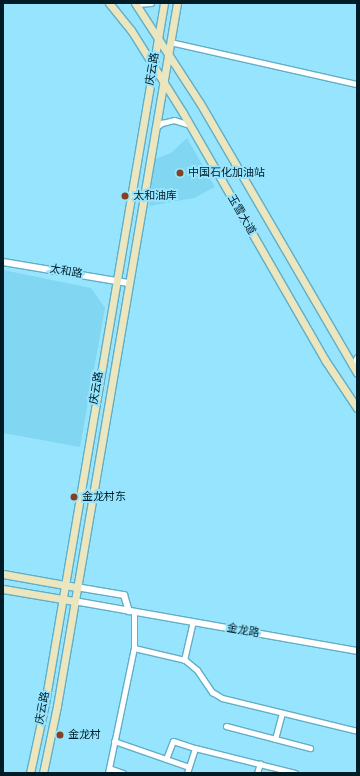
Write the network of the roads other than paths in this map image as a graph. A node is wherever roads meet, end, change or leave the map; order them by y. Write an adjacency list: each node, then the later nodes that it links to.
1 (109, 3): 9 (main road, 玉雪大道)
2 (151, 3): 5 (street)
3 (164, 3): 6 (main road, 庆云路)
4 (177, 3): 7 (main road, 庆云路)
5 (135, 4): 6 (main road, 玉雪大道)
6 (158, 37): 8 (main road, 玉雪大道); 9 (main road, 庆云路)
7 (170, 42): 8 (main road, 庆云路); 11 (street)
8 (168, 52): 10 (main road, 庆云路); 18 (main road, 玉雪大道)
9 (153, 65): 10 (main road, 玉雪大道); 15 (main road, 庆云路)
10 (163, 81): 12 (main road, 玉雪大道); 13 (main road, 庆云路)
11 (357, 84)
12 (190, 126): 13 (street); 20 (main road, 玉雪大道)
13 (155, 128): 16 (main road, 庆云路)
14 (3, 262): 15 (street, 太和路)
15 (116, 281): 16 (street, 太和路); 22 (main road, 庆云路)
16 (128, 283): 23 (main road, 庆云路)
17 (357, 358): 18 (street)
18 (352, 366): 19 (main road, 玉雪大道)
19 (357, 373)
20 (357, 408)
21 (3, 574): 22 (main road)
22 (64, 585): 23 (main road); 25 (main road, 庆云路)
23 (76, 587): 26 (main road, 庆云路); 27 (street)
24 (3, 589): 25 (main road, 金龙路)
25 (62, 599): 26 (main road, 金龙路); 43 (main road, 庆云路)
26 (74, 601): 27 (street, 金龙路); 44 (main road, 庆云路)
27 (131, 612): 28 (street, 金龙路); 29 (street)
28 (193, 622): 30 (street, 金龙路); 31 (street)
29 (134, 648): 31 (street); 36 (street)
30 (357, 651)
31 (184, 660): 32 (street)
32 (282, 713): 34 (street); 35 (street)
33 (226, 726): 35 (street)
34 (357, 731)
35 (275, 739): 38 (street)
36 (114, 741): 39 (street); 42 (street)
37 (195, 748): 39 (street); 40 (street); 41 (street)
38 (310, 748)
39 (166, 759): 41 (street)
40 (260, 763): 47 (street); 48 (street)
41 (189, 767): 46 (street)
42 (109, 771): 45 (street)
43 (30, 773)
44 (43, 773)
45 (123, 773)
46 (188, 773)
47 (257, 773)
48 (295, 773)

